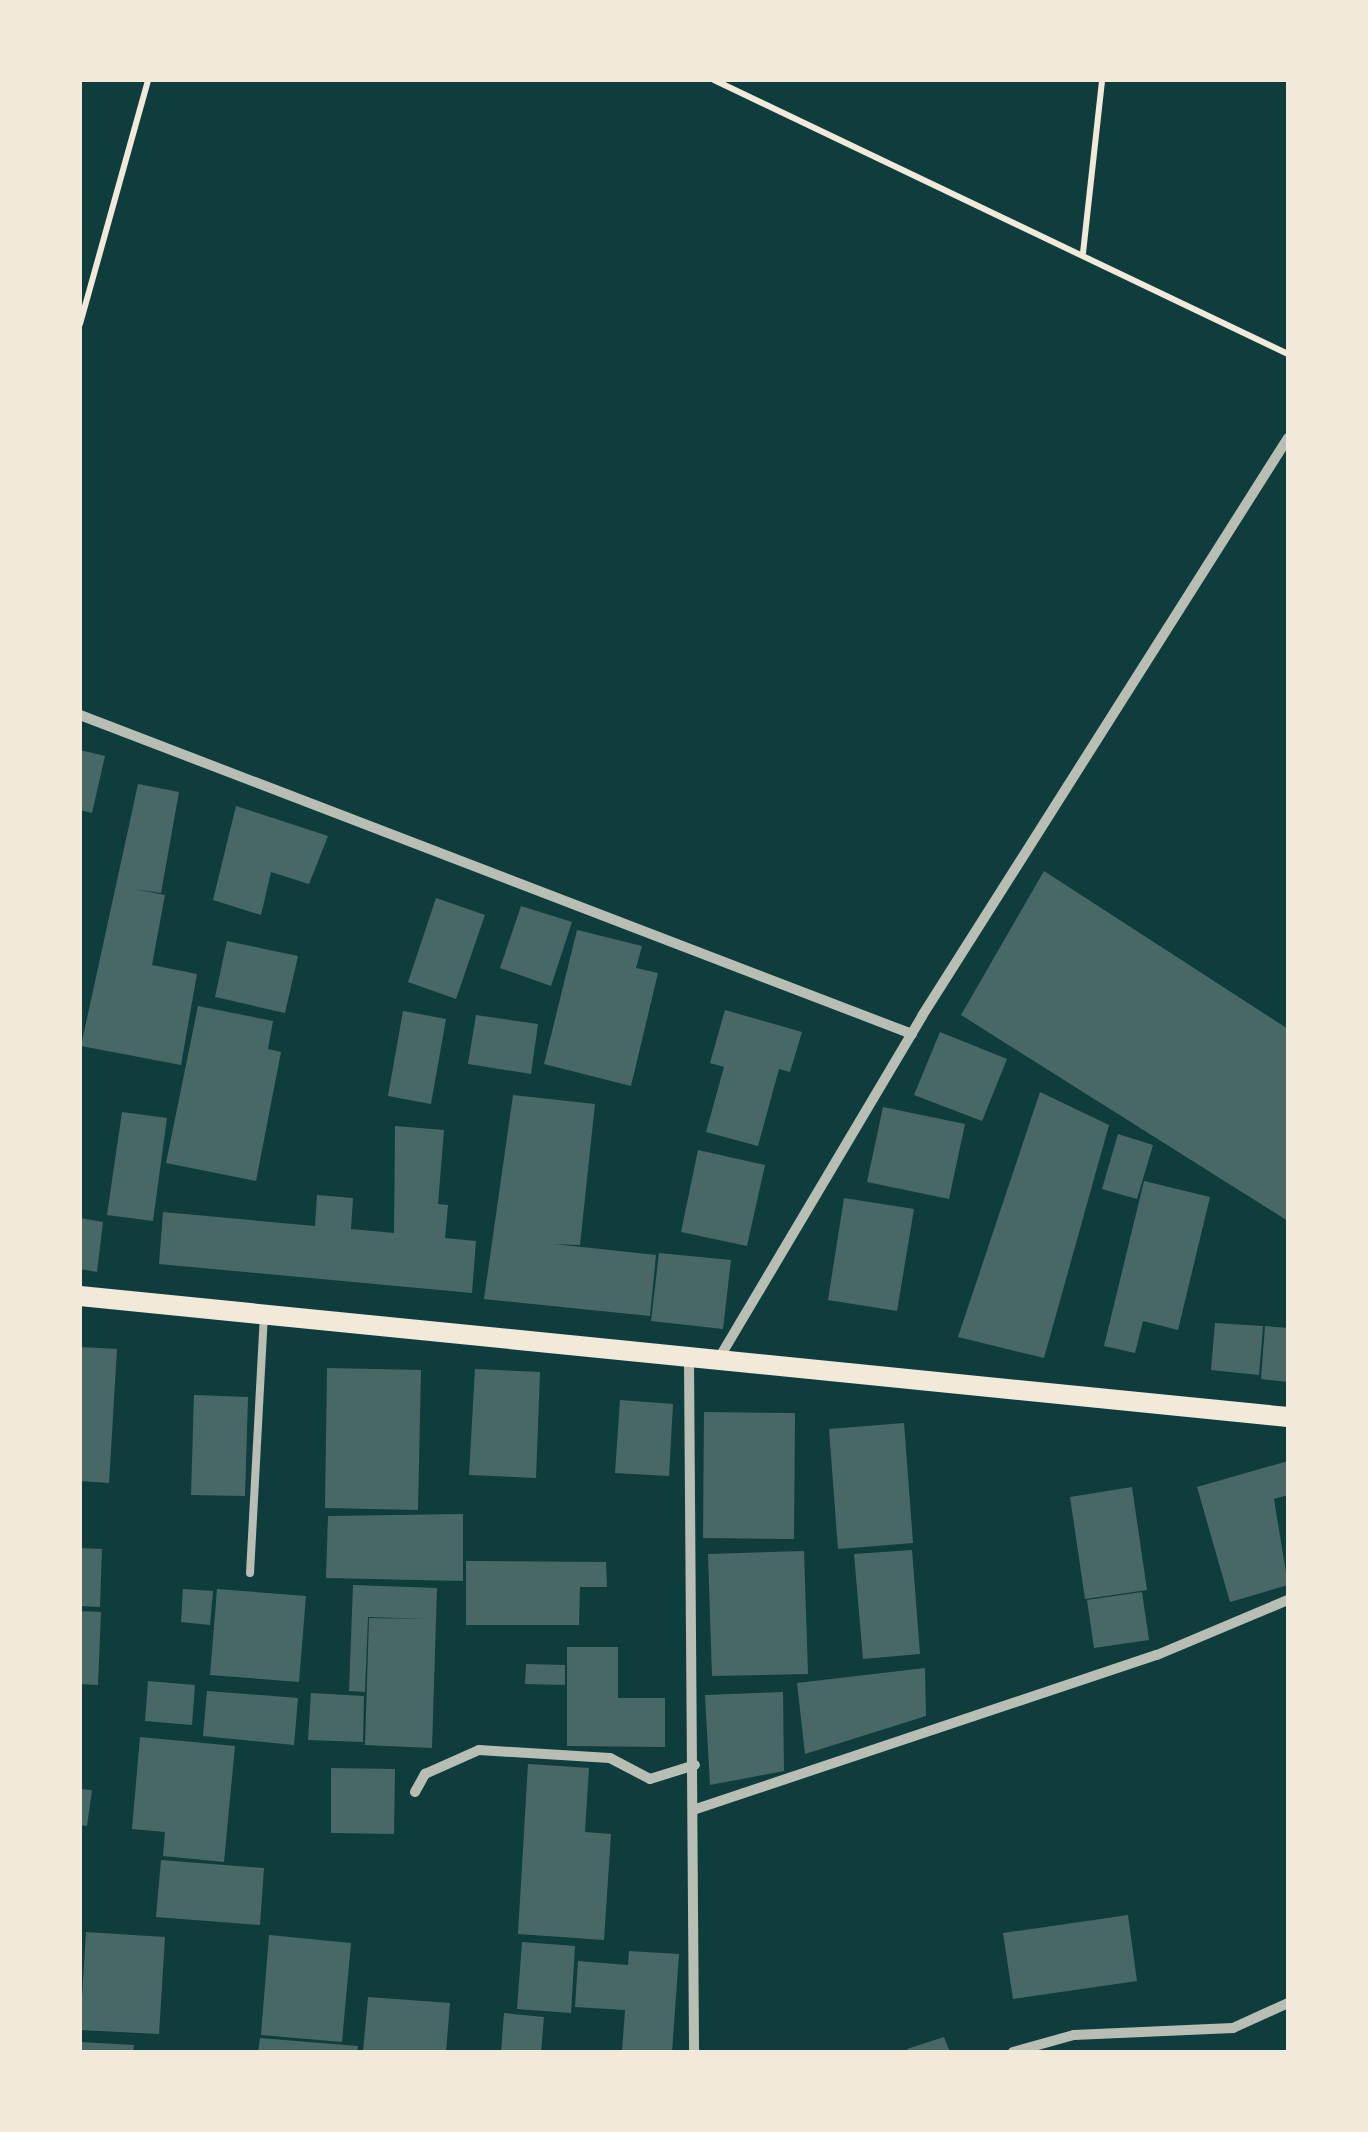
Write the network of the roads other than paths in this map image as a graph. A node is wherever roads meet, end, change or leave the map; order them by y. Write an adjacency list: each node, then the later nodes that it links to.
1 (1288, 438): 3 (street)
2 (80, 715): 3 (street)
3 (912, 1034): 7 (street)
4 (80, 1296): 5 (main road)
5 (264, 1317): 6 (main road); 9 (lane)
6 (689, 1362): 7 (main road); 11 (street)
7 (714, 1367): 8 (main road)
8 (1288, 1417)
9 (250, 1573)
10 (1288, 1600): 13 (street)
11 (695, 1765): 12 (street); 13 (street)
12 (415, 1792)
13 (696, 1809): 15 (street)
14 (1288, 2003): 16 (street)
15 (694, 2052)
16 (1013, 2052)

